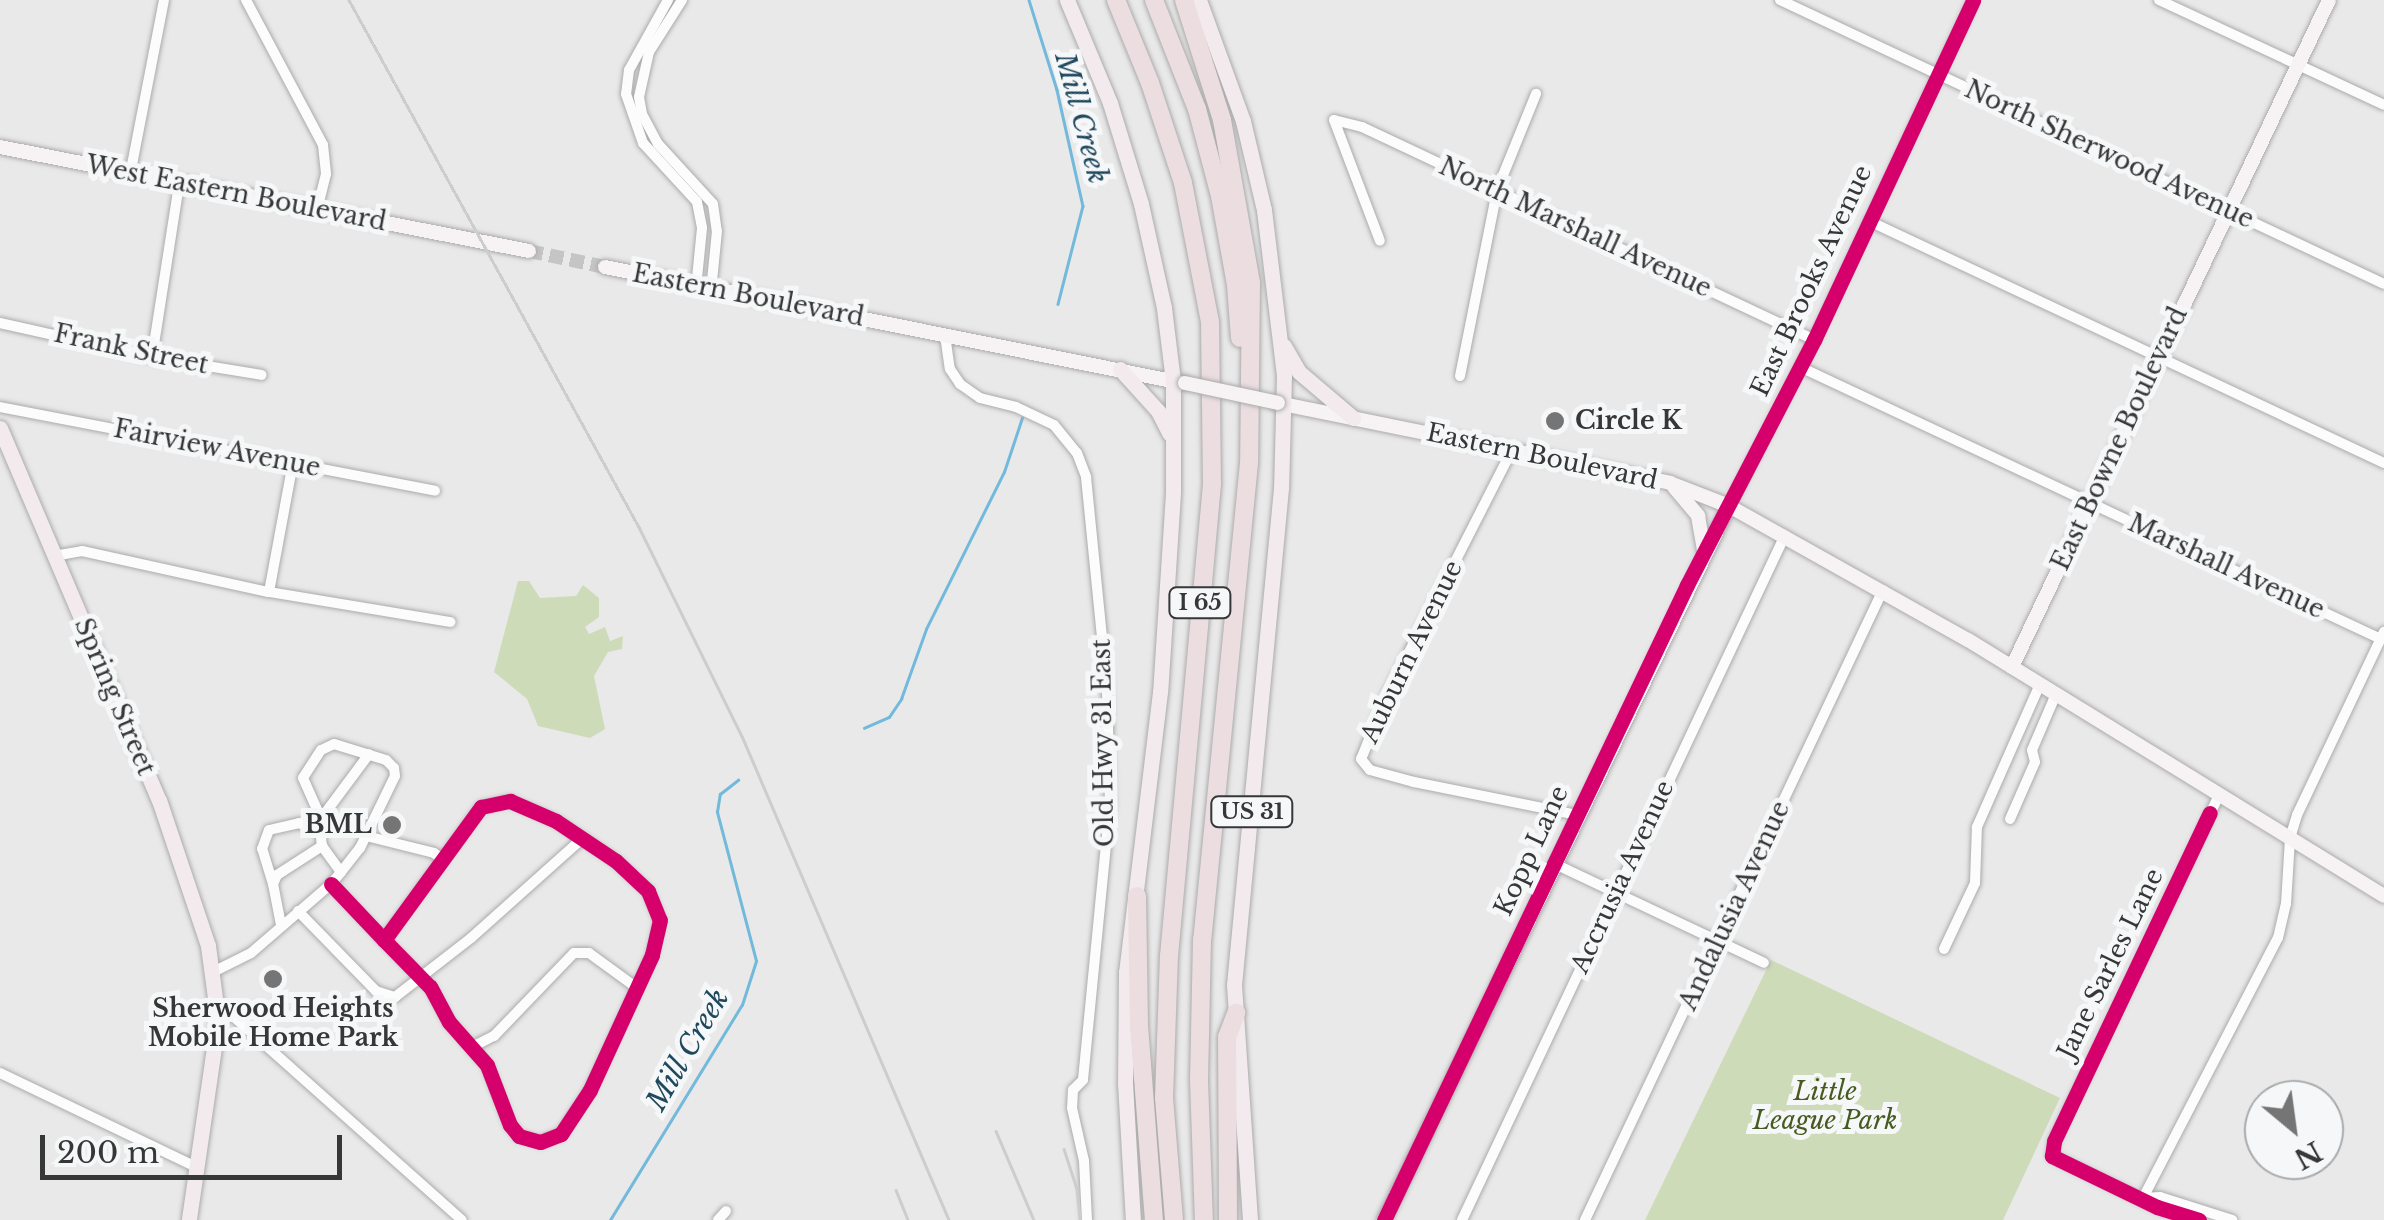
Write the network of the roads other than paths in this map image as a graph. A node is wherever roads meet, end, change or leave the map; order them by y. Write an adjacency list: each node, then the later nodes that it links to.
1 (164, 0): 19 (street)
2 (246, 0): 22 (street)
3 (668, 0): 29 (street)
4 (682, 0): 29 (street)
5 (1066, 0): 40 (main road)
6 (1116, 0): 101 (highway, I 65)
7 (1154, 0): 49 (highway, I 65)
8 (1184, 0): 49 (highway)
9 (1200, 0): 32 (main road, US 31)
10 (1780, 0): 15 (street, North Sherwood Avenue)
11 (1973, 0): 15 (street, East Brooks Avenue)
12 (2159, 0): 14 (street)
13 (2329, 0): 14 (main road, East Bowne Boulevard)
14 (2299, 65): 17 (street); 23 (main road, East Bowne Boulevard)
15 (1937, 75): 23 (street, North Sherwood Avenue); 24 (street, East Brooks Avenue)
16 (1536, 94): 21 (street)
17 (2384, 105)
18 (0, 147): 19 (main road, West Eastern Boulevard)
19 (130, 175): 20 (main road, West Eastern Boulevard)
20 (179, 184): 22 (main road, West Eastern Boulevard); 34 (street)
21 (1497, 190): 25 (street, North Marshall Avenue); 33 (street, North Marshall Avenue); 39 (street)
22 (317, 210): 26 (main road, West Eastern Boulevard)
23 (2228, 211): 28 (street, North Sherwood Avenue); 35 (main road, East Bowne Boulevard)
24 (1868, 222): 33 (street, East Brooks Avenue); 35 (street)
25 (1380, 240)
26 (530, 250)
27 (605, 267): 29 (main road, Eastern Boulevard)
28 (2384, 284)
29 (704, 290): 31 (main road, Eastern Boulevard)
30 (0, 323): 34 (street, Frank Street)
31 (945, 335): 37 (main road, Eastern Boulevard); 98 (street, Old Hwy 31 East)
32 (1281, 338): 41 (main road, US 31); 43 (main road)
33 (1814, 340): 36 (street, East Brooks Avenue)
34 (152, 356): 38 (street, Frank Street)
35 (2160, 358): 47 (street); 52 (main road, East Bowne Boulevard)
36 (1800, 367): 52 (street, Marshall Avenue); 53 (street, East Brooks Avenue)
37 (1120, 369): 40 (main road, Eastern Boulevard); 45 (main road)
38 (262, 374)
39 (1460, 376)
40 (1179, 382): 41 (main road, Eastern Boulevard, bridge); 45 (main road)
41 (1281, 404): 43 (main road, Eastern Boulevard); 91 (main road, US 31)
42 (0, 407): 48 (street, Fairview Avenue)
43 (1353, 418): 46 (main road, Eastern Boulevard)
44 (0, 428): 56 (main road, Spring Street)
45 (1173, 442): 79 (main road)
46 (1512, 450): 50 (main road, Eastern Boulevard); 66 (street, Auburn Avenue)
47 (2384, 462)
48 (293, 463): 51 (street, Fairview Avenue); 58 (street)
49 (1249, 463): 102 (highway, I 65)
50 (1670, 483): 53 (main road, Eastern Boulevard); 55 (main road)
51 (435, 491)
52 (2090, 503): 60 (street, Marshall Avenue); 61 (main road, East Bowne Boulevard)
53 (1729, 506): 54 (main road, Eastern Boulevard); 55 (main road, Kopp Lane)
54 (1784, 534): 57 (main road, Eastern Boulevard); 78 (street, Accrusia Avenue)
55 (1704, 554): 66 (main road, Kopp Lane)
56 (54, 556): 58 (street); 87 (main road, Spring Street)
57 (1883, 590): 61 (main road, Eastern Boulevard); 84 (street, Andalusia Avenue)
58 (270, 592): 59 (street)
59 (452, 622)
60 (2382, 636): 71 (street)
61 (2012, 667): 62 (main road, Eastern Boulevard)
62 (2040, 684): 63 (main road, Eastern Boulevard); 85 (street)
63 (2056, 694): 65 (main road, Eastern Boulevard); 67 (street)
64 (369, 754): 68 (street); 68 (street); 69 (street)
65 (2219, 795): 71 (main road, Eastern Boulevard); 95 (street, Jane Sarles Lane)
66 (1577, 816): 74 (main road, Kopp Lane)
67 (2010, 819)
68 (320, 820): 72 (street)
69 (366, 836): 73 (street); 75 (street)
70 (583, 838): 73 (street); 88 (street); 89 (street)
71 (2290, 838): 80 (main road, Eastern Boulevard); 95 (street)
72 (321, 840): 75 (street); 76 (street); 76 (street)
73 (442, 860): 83 (street)
74 (1555, 864): 78 (street); 105 (main road, Kopp Lane)
75 (341, 872): 77 (street)
76 (273, 884): 82 (street)
77 (331, 884): 81 (street); 83 (street)
78 (1615, 892): 84 (street); 106 (street, Accrusia Avenue)
79 (1137, 896): 99 (main road); 100 (highway)
80 (2384, 896)
81 (298, 910): 82 (street); 88 (street)
82 (281, 924): 87 (street)
83 (384, 940): 88 (street)
84 (1718, 940): 86 (street); 107 (street, Andalusia Avenue)
85 (1944, 949)
86 (1764, 963)
87 (214, 972): 90 (main road, Spring Street)
88 (422, 977): 92 (street)
89 (637, 988): 92 (street); 92 (street)
90 (216, 1001): 94 (main road, Spring Street); 97 (street)
91 (1236, 1013): 103 (highway); 104 (main road, US 31)
92 (472, 1046)
93 (0, 1073): 94 (street)
94 (198, 1168): 96 (main road, Spring Street)
95 (2143, 1198): 108 (street); 109 (street)
96 (189, 1220)
97 (462, 1220)
98 (1087, 1220)
99 (1134, 1220)
100 (1154, 1220)
101 (1174, 1220)
102 (1204, 1220)
103 (1228, 1220)
104 (1250, 1220)
105 (1384, 1220)
106 (1462, 1220)
107 (1585, 1220)
108 (2199, 1220)
109 (2232, 1220)

